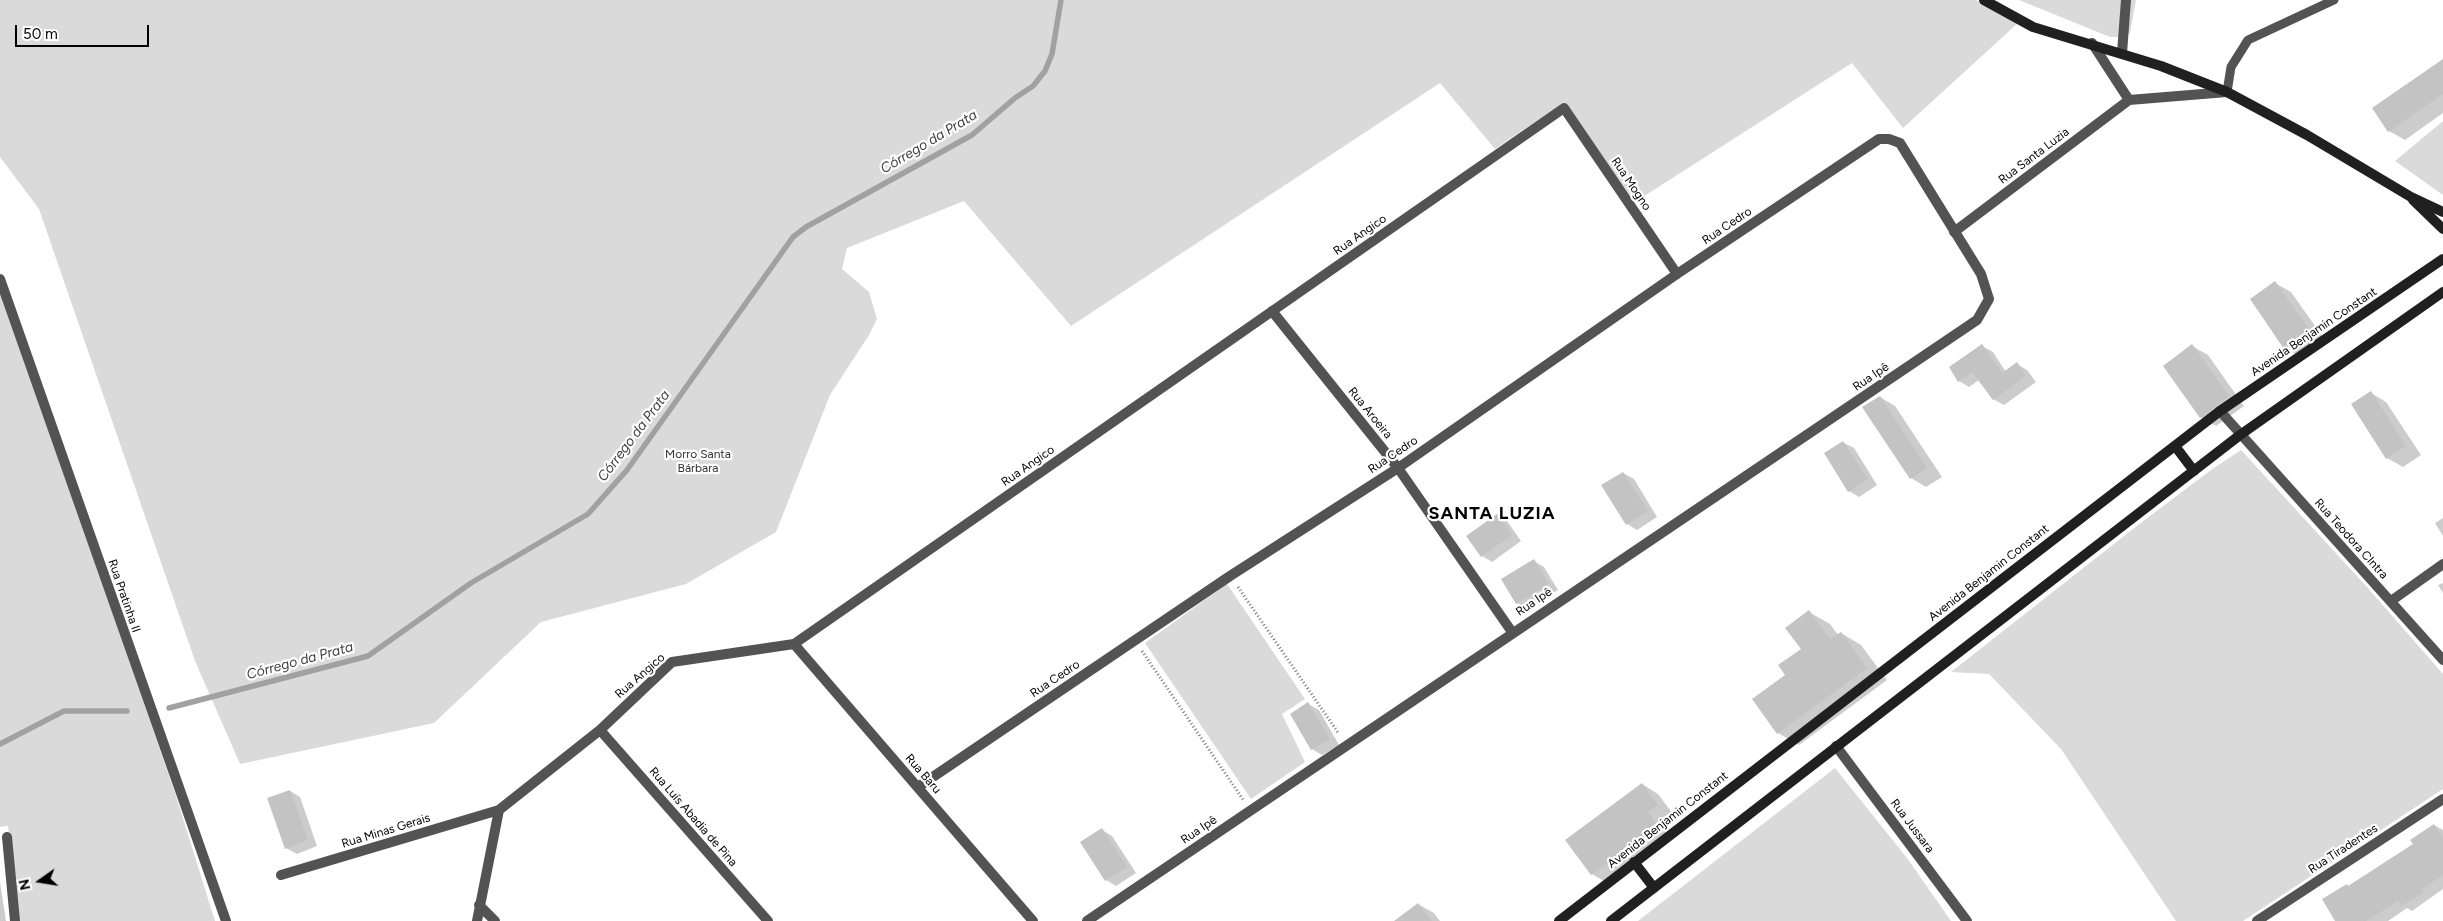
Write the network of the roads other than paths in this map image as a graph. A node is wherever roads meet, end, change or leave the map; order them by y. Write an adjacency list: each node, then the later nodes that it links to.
1 (1984, 0): 4 (street)
2 (2126, 0): 5 (street)
3 (2334, 0): 6 (lane)
4 (2092, 43): 5 (street); 7 (street)
5 (2122, 53): 6 (street)
6 (2227, 92): 7 (street); 9 (street)
7 (2128, 100): 12 (street, Rua Santa Luzia)
8 (1564, 108): 14 (street, Rua Mogno); 17 (street, Rua Angico)
9 (2411, 197): 10 (street); 11 (street)
10 (2443, 212)
11 (2443, 229)
12 (1954, 232): 14 (street, Rua Cedro); 25 (street, Rua Ipê)
13 (2443, 258): 18 (street, Avenida Benjamin Constant)
14 (1677, 274): 21 (street, Rua Cedro)
15 (0, 279): 39 (street, Rua Pratinha II)
16 (2443, 292): 19 (street)
17 (1272, 311): 21 (street, Rua Aroeira); 26 (street, Rua Angico)
18 (2220, 411): 19 (street, Rua Teodora CIntra); 20 (street, Avenida Benjamin Constant)
19 (2240, 435): 22 (street); 24 (street, Rua Teodora CIntra)
20 (2175, 446): 22 (street); 34 (street, Avenida Benjamin Constant)
21 (1398, 468): 25 (street, Rua Aroeira); 30 (street, Rua Cedro)
22 (2194, 471): 29 (street)
23 (2443, 564): 24 (street)
24 (2391, 601): 27 (street, Rua Teodora CIntra)
25 (1512, 632): 44 (street, Rua Ipê)
26 (794, 644): 28 (street, Rua Angico); 30 (street, Rua Baru)
27 (2443, 660)
28 (600, 730): 32 (street, Rua Angico); 42 (street, Rua Luís Abadia de Pina)
29 (1836, 746): 36 (street); 47 (street, Rua Jussara)
30 (918, 787): 43 (street, Rua Baru)
31 (2443, 799): 48 (street, Rua Tiradentes)
32 (499, 810): 35 (street, Rua Minas Gerais); 37 (street)
33 (7, 837): 38 (street)
34 (1634, 862): 36 (street); 45 (street, Avenida Benjamin Constant)
35 (281, 875)
36 (1654, 888): 46 (street)
37 (479, 905): 40 (street); 41 (street)
38 (15, 921)
39 (226, 921)
40 (477, 921)
41 (496, 921)
42 (768, 921)
43 (1033, 921)
44 (1087, 921)
45 (1559, 921)
46 (1611, 921)
47 (1967, 921)
48 (2257, 921)

